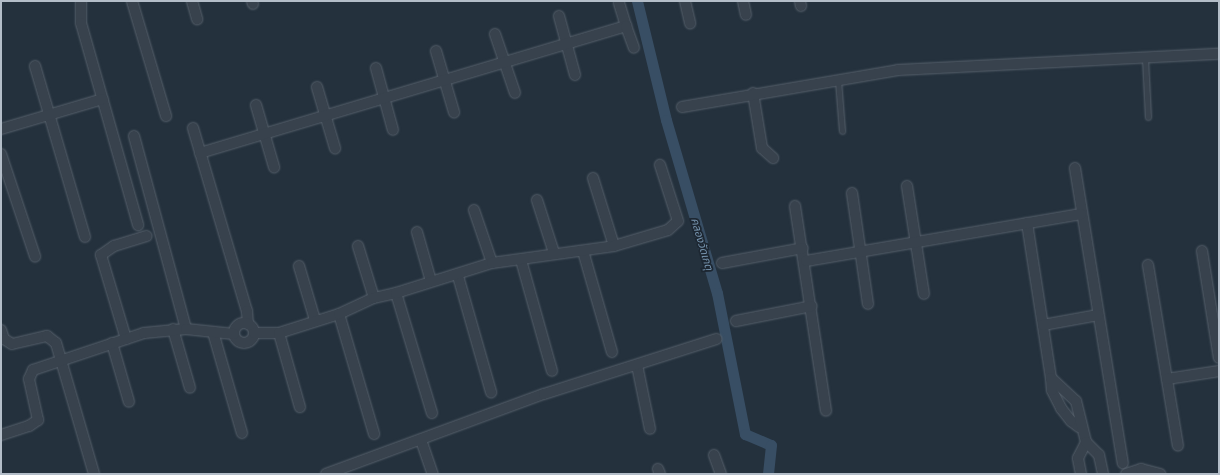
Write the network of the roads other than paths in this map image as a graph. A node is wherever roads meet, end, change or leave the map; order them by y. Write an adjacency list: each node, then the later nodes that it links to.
1 (81, 1): 27 (street)
2 (132, 1): 33 (street)
3 (192, 1): 9 (street)
4 (685, 1): 10 (street)
5 (743, 1): 7 (street)
6 (619, 3): 11 (street)
7 (746, 15)
8 (559, 16): 13 (street)
9 (197, 19)
10 (690, 24)
11 (626, 26): 13 (street); 14 (street)
12 (495, 34): 18 (street)
13 (566, 44): 18 (street); 21 (street)
14 (634, 48)
15 (436, 51): 23 (street)
16 (1219, 54): 17 (street)
17 (1145, 58): 22 (street); 35 (lane)
18 (504, 63): 23 (street); 25 (street)
19 (35, 66): 32 (street)
20 (376, 68): 28 (street)
21 (575, 74)
22 (838, 79): 26 (street); 39 (lane)
23 (445, 81): 28 (street); 31 (street)
24 (317, 87): 34 (street)
25 (516, 93)
26 (753, 93): 30 (street); 45 (street)
27 (103, 98): 32 (street); 57 (street)
28 (384, 98): 34 (street); 38 (street)
29 (256, 105): 40 (street)
30 (682, 107)
31 (454, 112)
32 (52, 115): 37 (street); 60 (street)
33 (166, 116)
34 (324, 116): 40 (street); 42 (street)
35 (1148, 117)
36 (193, 128): 43 (street)
37 (1, 129)
38 (393, 130)
39 (842, 131)
40 (265, 134): 43 (street); 47 (street)
41 (134, 136): 90 (street)
42 (335, 148)
43 (200, 153): 87 (street)
44 (1, 154): 69 (street)
45 (773, 158)
46 (660, 165): 63 (street)
47 (274, 167)
48 (1075, 168): 55 (street)
49 (593, 178): 63 (street)
50 (908, 186): 61 (street)
51 (852, 194): 66 (street)
52 (537, 200): 68 (street)
53 (795, 206): 64 (street)
54 (474, 210): 72 (street)
55 (1081, 214): 56 (street); 84 (street)
56 (1027, 224): 61 (street); 88 (street)
57 (138, 225)
58 (417, 232): 77 (street)
59 (146, 236): 96 (street)
60 (85, 237)
61 (916, 242): 66 (street); 79 (street)
62 (358, 246): 80 (street)
63 (614, 246): 65 (street)
64 (803, 248): 71 (street); 73 (street)
65 (583, 251): 68 (street); 99 (street)
66 (861, 251): 71 (street); 81 (street)
67 (1202, 251): 100 (street)
68 (554, 253): 70 (street)
69 (34, 256)
70 (521, 260): 72 (street); 103 (street)
71 (806, 261): 82 (street)
72 (492, 264): 76 (street)
73 (722, 264)
74 (1148, 265): 106 (street)
75 (299, 266): 85 (street)
76 (458, 276): 77 (street); 108 (street)
77 (432, 281): 78 (street)
78 (396, 293): 80 (street); 112 (street)
79 (924, 294)
80 (374, 298): 83 (street)
81 (868, 304)
82 (812, 306): 86 (street); 111 (street)
83 (339, 314): 85 (street); 116 (street)
84 (1098, 315): 88 (street); 122 (street)
85 (315, 320): 94 (street)
86 (736, 321)
87 (248, 324): 93 (street); 95 (street)
88 (1043, 325): 105 (street)
89 (173, 329): 90 (street); 96 (street); 107 (street)
90 (186, 329): 92 (street)
91 (1, 330): 101 (street)
92 (213, 332): 95 (street); 115 (street)
93 (254, 333): 94 (street); 95 (street)
94 (279, 333): 110 (street)
95 (234, 334)
96 (126, 339): 98 (street)
97 (716, 339): 102 (street)
98 (112, 343): 101 (street); 109 (street)
99 (612, 352)
100 (1219, 358)
101 (61, 363): 117 (street); 123 (street)
102 (637, 366): 114 (street); 118 (street)
103 (552, 371)
104 (1219, 371): 106 (street)
105 (1051, 378): 113 (street); 113 (street)
106 (1167, 379): 120 (street)
107 (190, 388)
108 (491, 392)
109 (129, 402)
110 (300, 407)
111 (826, 411)
112 (432, 413)
113 (1079, 427): 119 (street)
114 (650, 429)
115 (242, 433)
116 (374, 434)
117 (1, 435)
118 (421, 440): 124 (street); 125 (street)
119 (1086, 442): 127 (street); 128 (street)
120 (1178, 446)
121 (714, 455): 126 (street)
122 (1123, 463)
123 (94, 474)
124 (326, 474)
125 (433, 474)
126 (721, 474)
127 (1081, 474)
128 (1103, 474)
129 (1126, 474): 130 (street)
130 (1160, 474)

